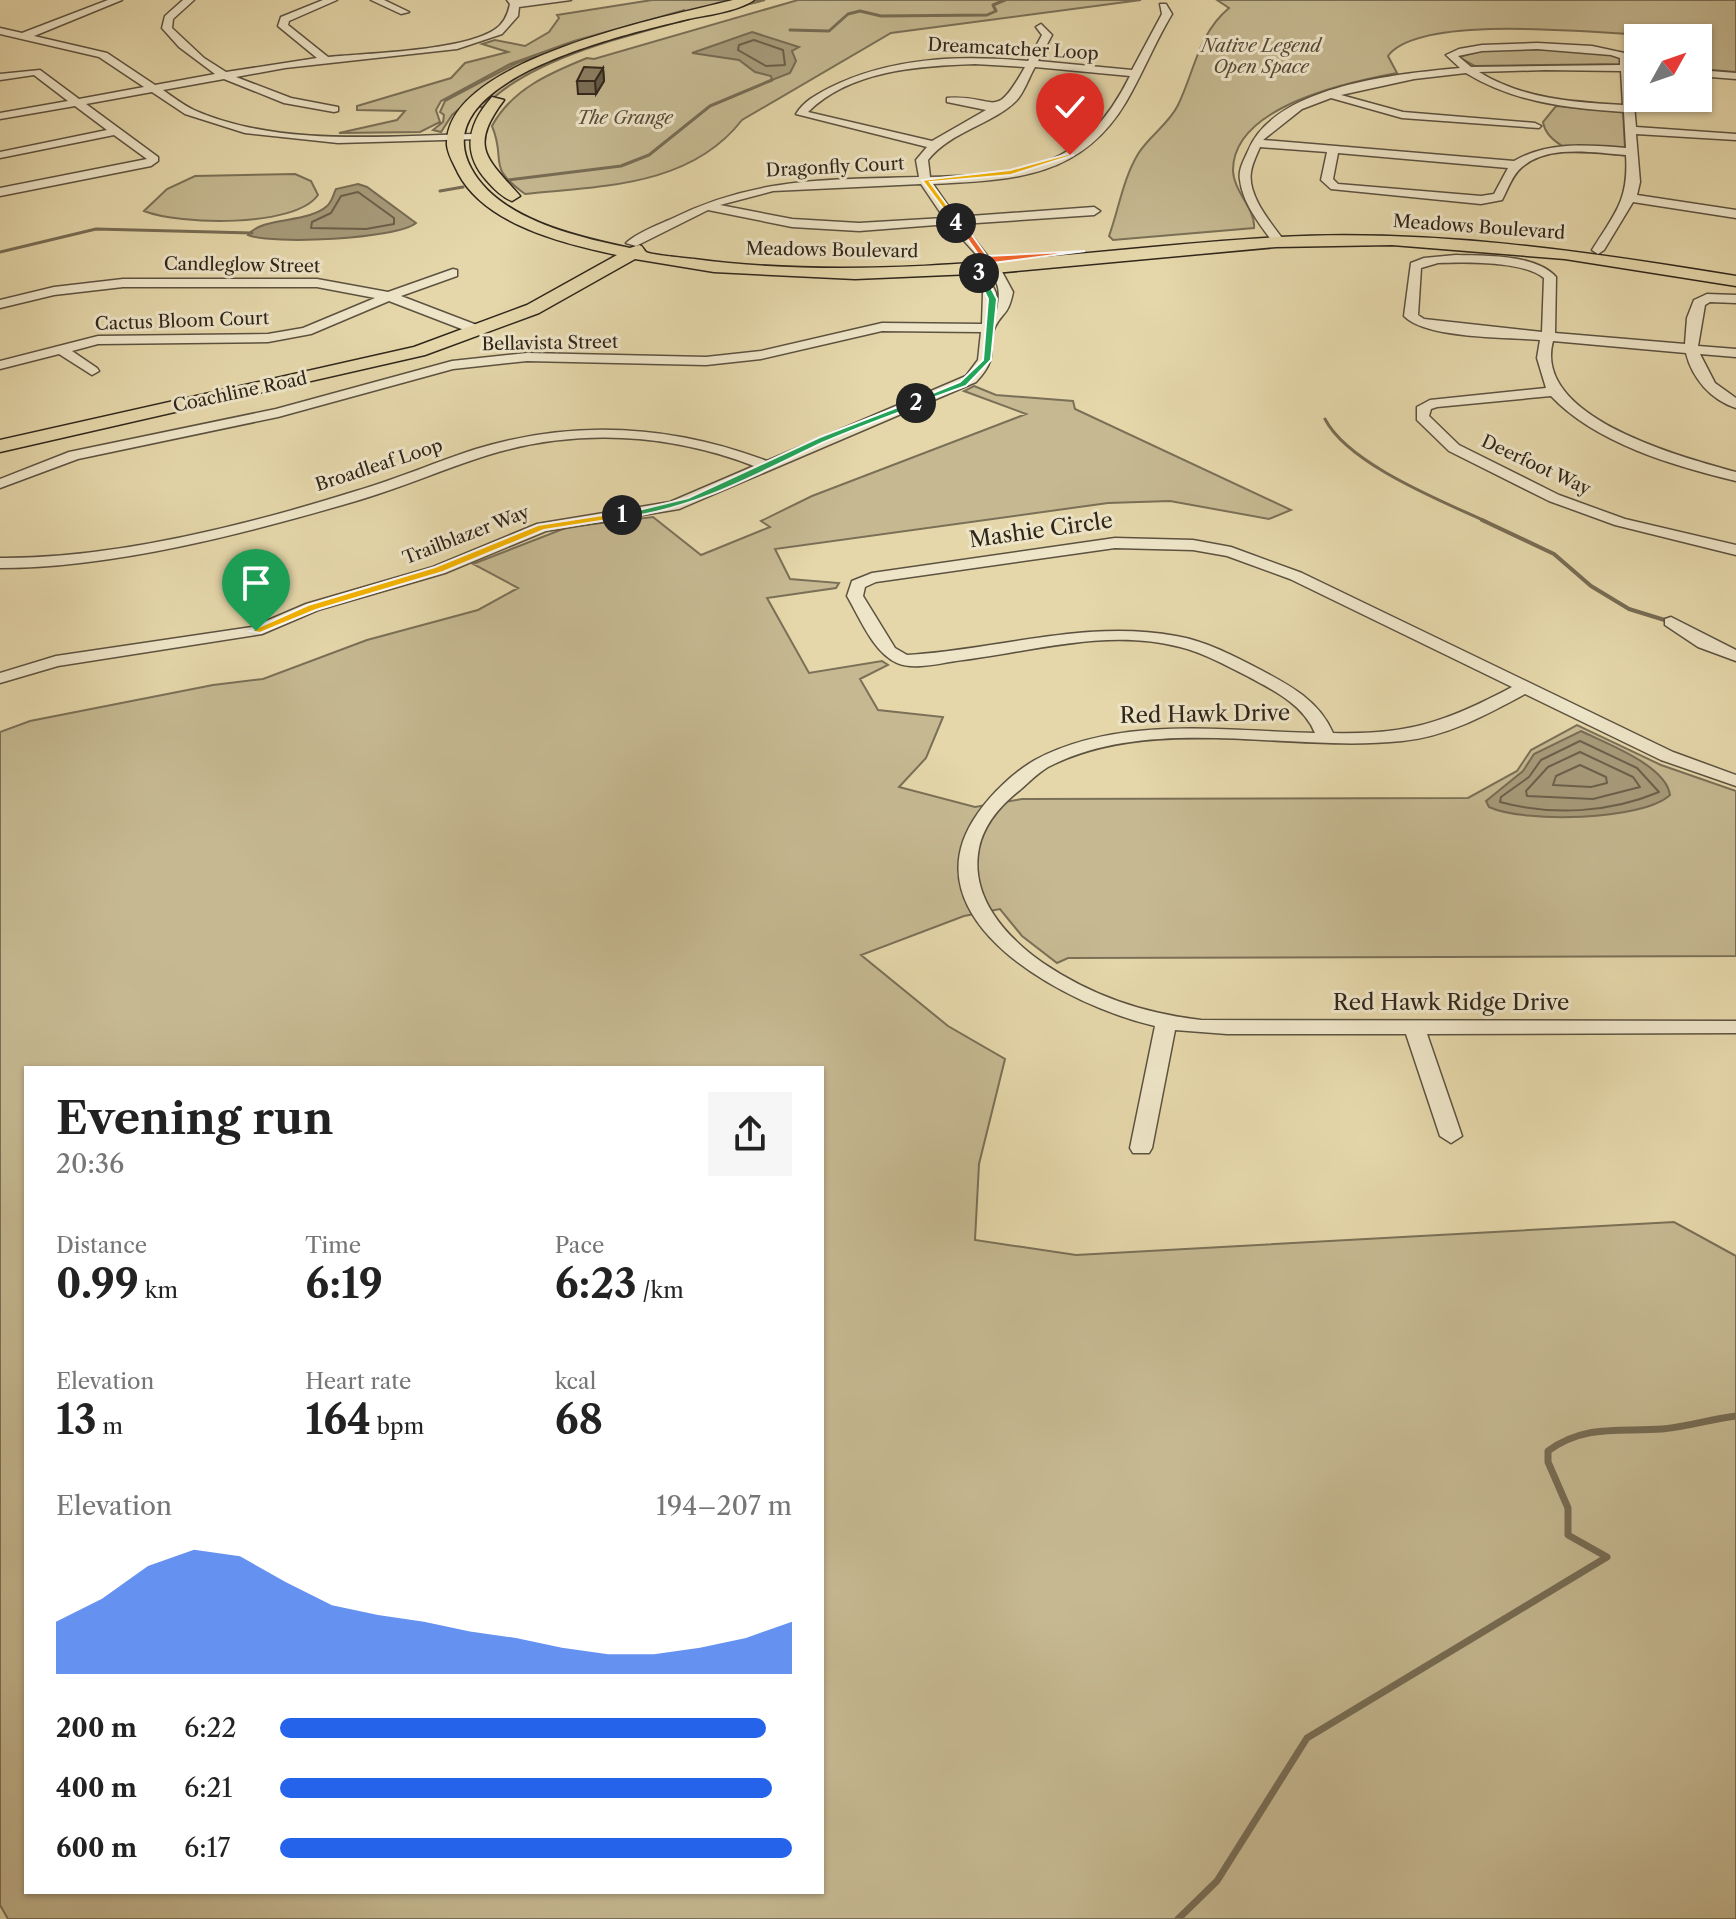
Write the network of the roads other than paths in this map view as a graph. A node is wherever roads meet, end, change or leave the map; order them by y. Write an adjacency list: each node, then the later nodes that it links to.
1 (117, 0): 12 (street)
2 (189, 0): 23 (street)
3 (332, 0): 16 (street)
4 (376, 0): 9 (street)
5 (566, 0): 6 (street)
6 (514, 2): 14 (street)
7 (754, 2): 39 (main road); 40 (main road)
8 (1163, 6): 21 (street, Dragonfly Court)
9 (404, 12)
10 (1041, 27): 17 (street)
11 (0, 31): 12 (street)
12 (24, 36): 13 (street); 26 (street)
13 (0, 44)
14 (394, 53): 16 (street); 18 (street)
15 (1624, 56): 20 (street)
16 (325, 60): 23 (street)
17 (1031, 66): 21 (street, Dreamcatcher Loop); 32 (street); 43 (street, Dreamcatcher Loop)
18 (399, 67)
19 (1624, 68): 20 (street)
20 (1468, 69): 27 (street); 30 (street)
21 (1135, 73): 50 (street, Dragonfly Court)
22 (1712, 74): 24 (street)
23 (225, 75): 26 (street); 31 (street)
24 (1736, 76)
25 (0, 77): 29 (street)
26 (154, 88): 29 (street); 39 (street)
27 (1330, 95): 36 (street); 42 (street)
28 (951, 100): 32 (street)
29 (79, 102): 35 (street); 38 (street)
30 (1548, 102): 33 (street); 36 (street)
31 (334, 109)
32 (1000, 109): 43 (street)
33 (1624, 109)
34 (1628, 112): 37 (street)
35 (0, 116)
36 (1535, 126): 45 (street)
37 (1631, 130): 41 (street); 46 (street)
38 (117, 131): 47 (street); 49 (street)
39 (454, 137): 40 (street); 60 (main road, Meadows Boulevard)
40 (475, 137): 60 (main road, Meadows Boulevard)
41 (1736, 137)
42 (1254, 143): 44 (street); 58 (street)
43 (934, 145): 50 (street)
44 (1333, 149): 48 (street); 48 (street)
45 (1561, 151): 46 (street); 48 (street)
46 (1632, 152): 53 (street)
47 (0, 155)
48 (1516, 165)
49 (80, 176): 51 (street); 52 (street)
50 (925, 180): 54 (street, Dragonfly Court); 57 (street, Trailblazer Way)
51 (95, 186)
52 (0, 192)
53 (1630, 198): 56 (street); 61 (street)
54 (705, 206): 57 (street); 60 (street, Dragonfly Court)
55 (1094, 211): 57 (street)
56 (1736, 214)
57 (953, 222): 62 (street, Trailblazer Way)
58 (1276, 238): 59 (main road, Meadows Boulevard); 61 (main road, Meadows Boulevard); 62 (main road, Meadows Boulevard); 62 (main road, Meadows Boulevard)
59 (1459, 243): 61 (main road); 65 (main road, Meadows Boulevard)
60 (632, 248): 62 (main road, Meadows Boulevard); 70 (main road, Coachline Road)
61 (1598, 250): 64 (main road, Meadows Boulevard)
62 (980, 262): 69 (street, Trailblazer Way)
63 (453, 273): 66 (street, Cactus Bloom Court)
64 (1736, 274)
65 (1736, 281)
66 (391, 297): 68 (street, Candleglow Street); 70 (street, Candleglow Street); 74 (street, Cactus Bloom Court)
67 (1736, 299): 73 (street)
68 (0, 304)
69 (987, 328): 76 (street, Bellavista Street); 82 (street, Trailblazer Way)
70 (477, 330): 81 (main road, Coachline Road)
71 (1549, 336): 71 (street); 73 (street); 79 (street)
72 (645, 342): 76 (street, Bellavista Street)
73 (1689, 347): 75 (street); 80 (street)
74 (60, 348): 77 (street, Cactus Bloom Court); 78 (street)
75 (1736, 353)
76 (638, 360): 84 (street, Bellavista Street)
77 (0, 365)
78 (92, 371)
79 (1554, 391): 83 (street); 85 (street, Deerfoot Way)
80 (1736, 404)
81 (0, 446)
82 (767, 466): 86 (street, Broadleaf Loop); 89 (street, Trailblazer Way)
83 (1736, 477)
84 (0, 484)
85 (1736, 550)
86 (0, 563)
87 (1671, 622): 88 (street)
88 (1736, 656)
89 (0, 678)
90 (1525, 687): 91 (street, Red Hawk Drive); 91 (street, Mashie Circle); 92 (street, Mashie Circle)
91 (1326, 737): 93 (street, Red Hawk Drive)
92 (1736, 781)
93 (1166, 1024): 94 (street, Red Hawk Ridge Drive); 97 (street)
94 (1414, 1026): 95 (street, Red Hawk Ridge Drive); 96 (street)
95 (1736, 1027)
96 (1451, 1136)
97 (1141, 1148)

